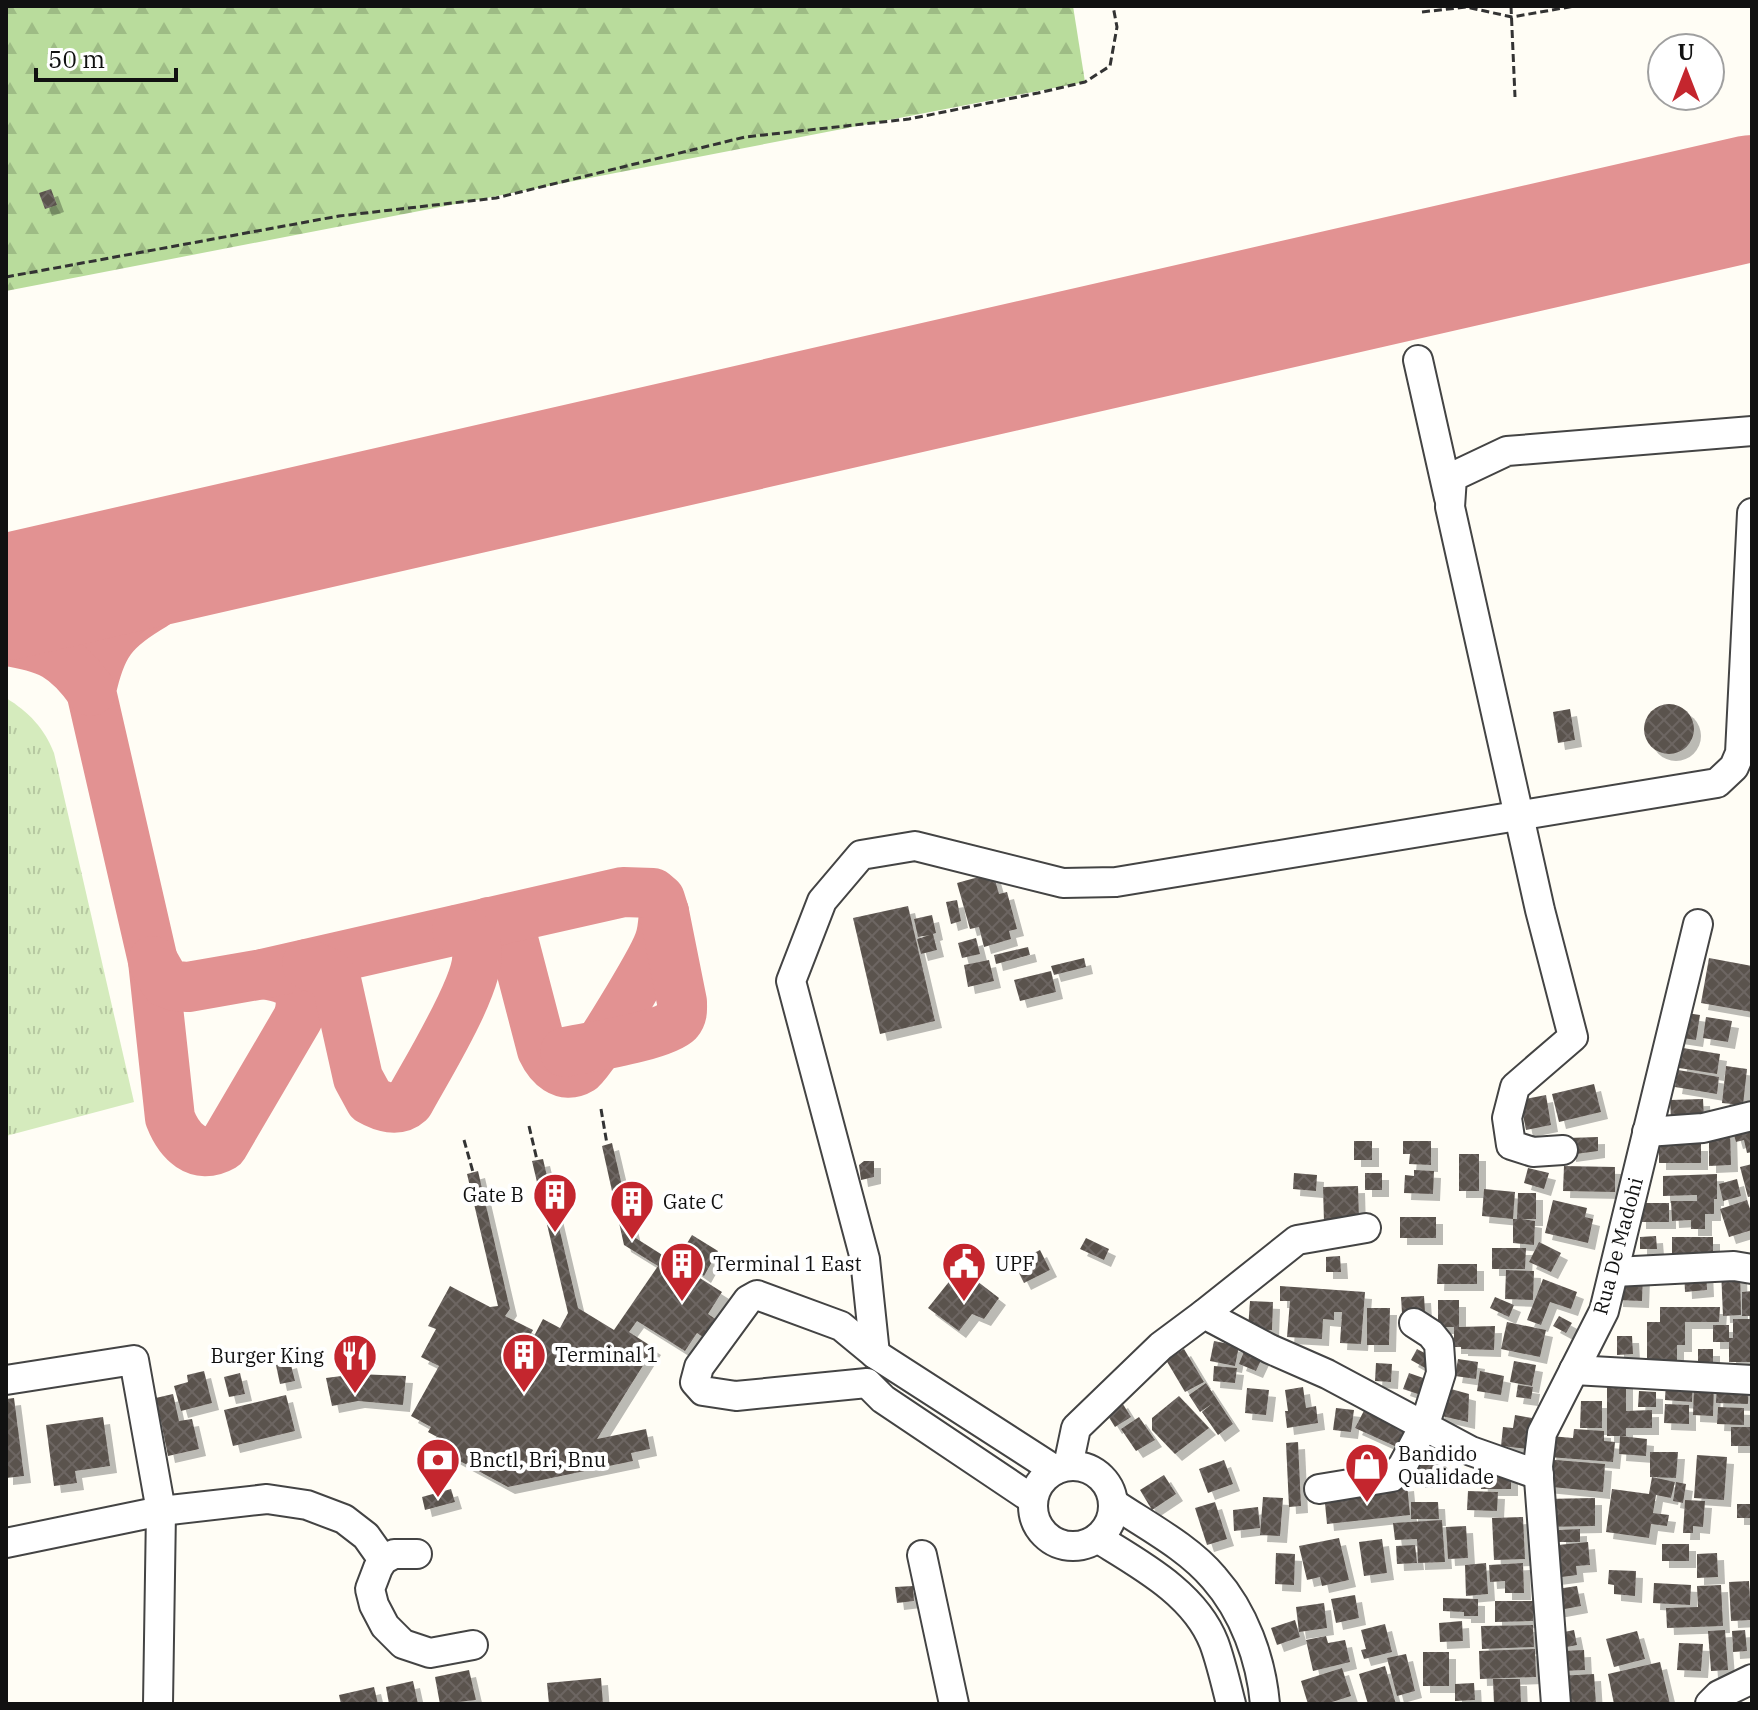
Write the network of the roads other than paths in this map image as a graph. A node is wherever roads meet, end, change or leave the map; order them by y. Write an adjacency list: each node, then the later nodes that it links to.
1 (1418, 360): 3 (street)
2 (1752, 431): 3 (street)
3 (1450, 507): 5 (street)
4 (1752, 513): 5 (street)
5 (1519, 816): 9 (street); 15 (street)
6 (1698, 924): 8 (street, Rua De Madohi)
7 (1752, 1116): 8 (street)
8 (1647, 1132): 12 (street, Rua De Madohi)
9 (1563, 1150)
10 (1366, 1228): 13 (street)
11 (1752, 1269): 12 (street)
12 (1614, 1272): 16 (street, Rua De Madohi)
13 (1204, 1314): 19 (street); 20 (street)
14 (1414, 1323): 19 (street)
15 (875, 1354): 20 (street); 23 (street)
16 (1574, 1370): 18 (street); 21 (street, Rua De Madohi)
17 (6, 1380): 25 (street)
18 (1752, 1380)
19 (1425, 1424): 21 (street); 22 (street)
20 (1062, 1468): 23 (street); 24 (street)
21 (1539, 1475): 37 (street, Rua De Madohi)
22 (1319, 1489)
23 (1032, 1499): 26 (street)
24 (1113, 1503): 26 (street); 36 (street)
25 (161, 1511): 27 (street); 30 (street); 33 (street)
26 (1099, 1539): 35 (street)
27 (6, 1543)
28 (417, 1554): 30 (street)
29 (922, 1555): 34 (street)
30 (383, 1560): 31 (street)
31 (473, 1645)
32 (1752, 1679): 38 (street)
33 (158, 1704)
34 (954, 1704)
35 (1231, 1704)
36 (1265, 1704)
37 (1556, 1704)
38 (1710, 1704)

